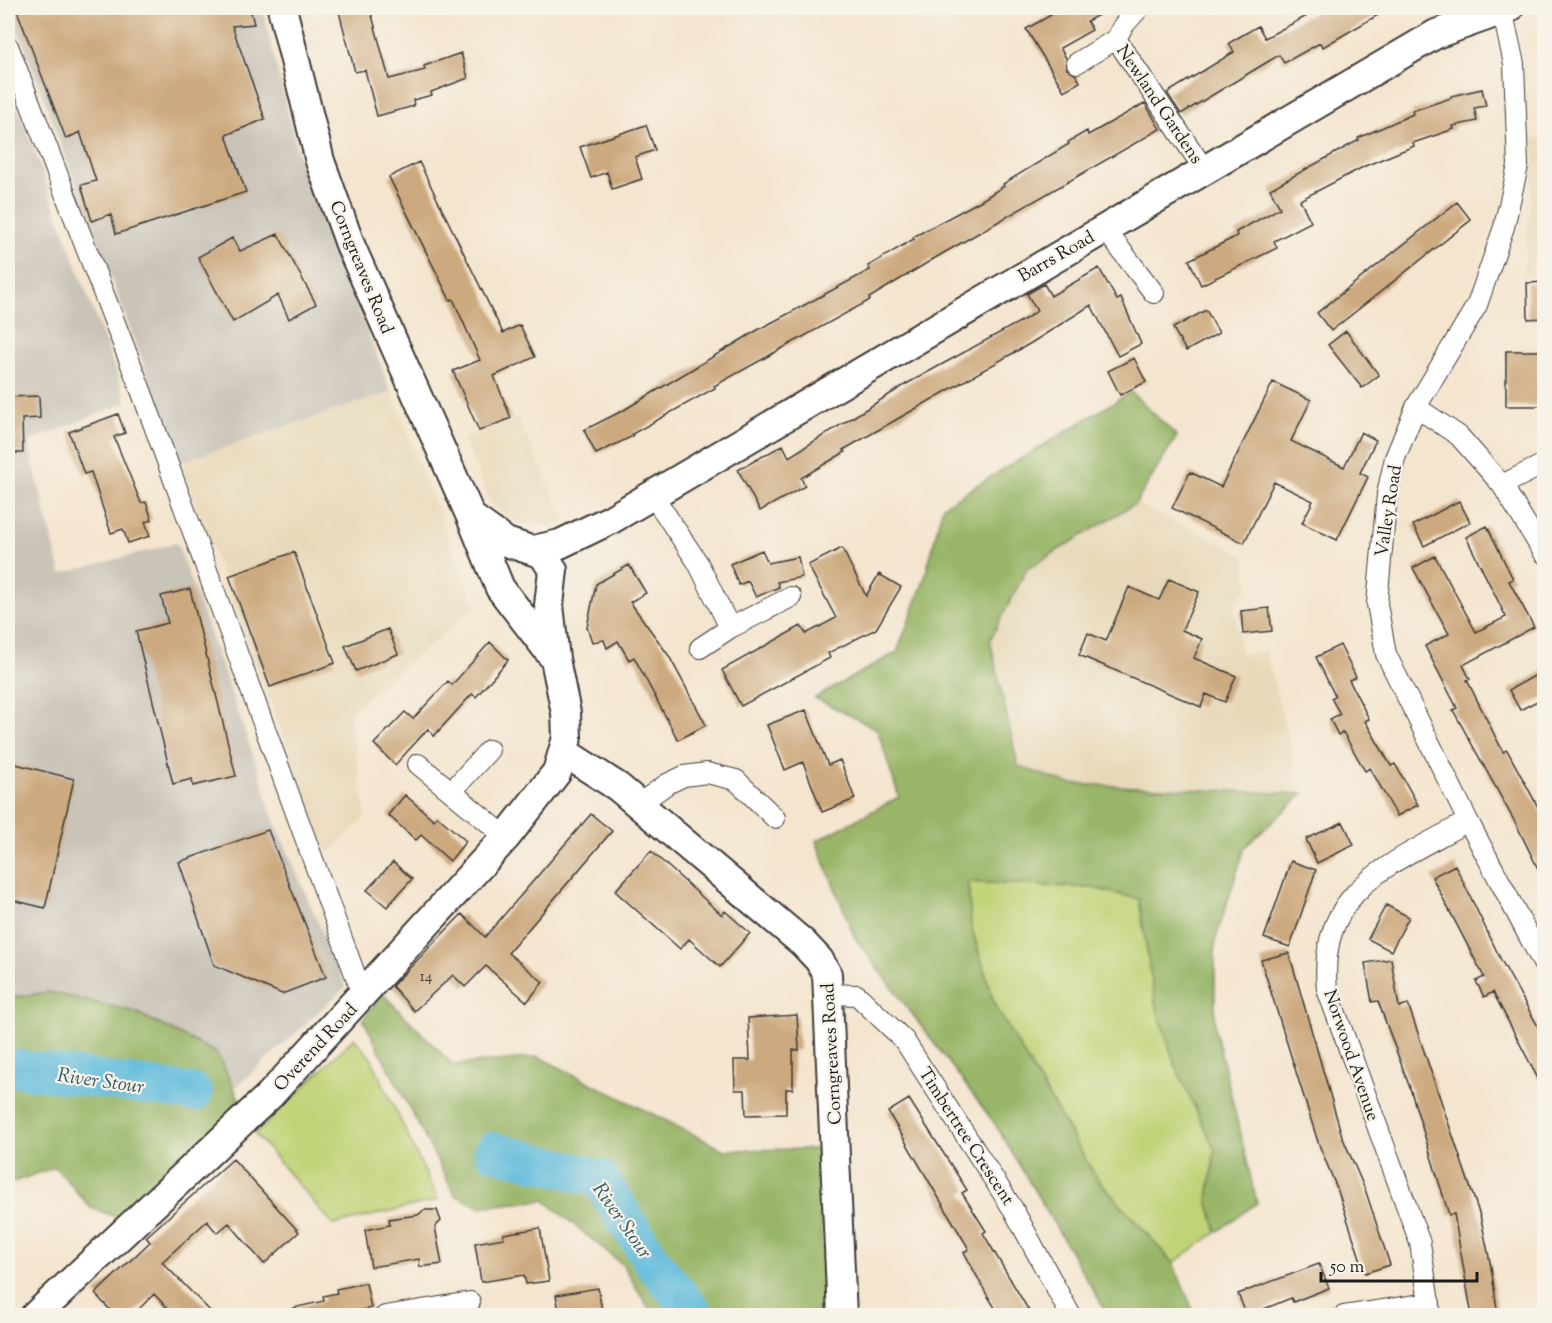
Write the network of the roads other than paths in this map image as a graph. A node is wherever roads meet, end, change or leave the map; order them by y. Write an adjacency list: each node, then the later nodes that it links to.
1 (282, 8): 14 (street, Corngreaves Road)
2 (1139, 8): 4 (street, Newland Gardens)
3 (1505, 8): 7 (street, Barrs Road); 10 (street, Valley Road)
4 (1116, 39): 6 (street, Newland Gardens); 7 (street, Newland Gardens)
5 (8, 49): 34 (street)
6 (1077, 63)
7 (1204, 170): 8 (street, Barrs Road)
8 (1104, 228): 9 (street); 13 (street, Barrs Road)
9 (1154, 293)
10 (1416, 407): 12 (street); 30 (street, Valley Road)
11 (1545, 464): 12 (street)
12 (1502, 485): 17 (street)
13 (652, 494): 15 (street, Barrs Road); 21 (street)
14 (471, 517): 16 (street, Corngreaves Road); 19 (street, Corngreaves Road)
15 (610, 519): 16 (street, Barrs Road); 18 (street, Barrs Road)
16 (530, 549): 18 (street, Corngreaves Road); 19 (street)
17 (1545, 553)
18 (552, 584): 19 (street); 23 (street, Corngreaves Road)
19 (505, 590): 23 (street, Corngreaves Road)
20 (791, 597): 21 (street)
21 (730, 628): 22 (street)
22 (700, 648)
23 (555, 659): 25 (street, Corngreaves Road)
24 (489, 750): 27 (street)
25 (564, 752): 28 (street, Corngreaves Road); 31 (street, Overend Road)
26 (418, 764): 27 (street)
27 (453, 790): 31 (street)
28 (639, 804): 29 (street); 33 (street, Corngreaves Road)
29 (775, 818)
30 (1468, 821): 32 (street, Valley Road); 36 (street, Norwood Avenue)
31 (506, 837): 34 (street, Overend Road)
32 (1545, 965)
33 (830, 994): 39 (street, Corngreaves Road); 40 (street, Timbertree Crescent)
34 (363, 996): 37 (street, Overend Road)
35 (470, 1302): 38 (street)
36 (1430, 1309): 41 (street)
37 (35, 1316)
38 (385, 1316)
39 (842, 1316)
40 (1071, 1316)
41 (1344, 1316)

